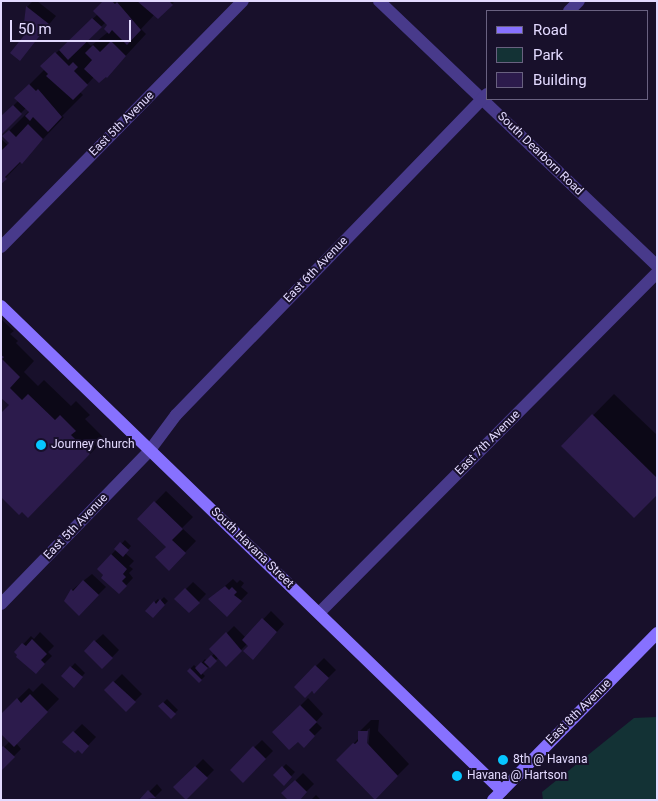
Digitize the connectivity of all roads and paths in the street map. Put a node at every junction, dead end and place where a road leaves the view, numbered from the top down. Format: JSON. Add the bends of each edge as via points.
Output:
{"nodes":[{"id":1,"x":243,"y":1,"type":"edge"},
{"id":2,"x":379,"y":1,"type":"edge"},
{"id":3,"x":579,"y":1,"type":"edge"},
{"id":4,"x":570,"y":10,"type":"edge"},
{"id":5,"x":484,"y":96,"type":"edge"},
{"id":6,"x":488,"y":100,"type":"edge"},
{"id":7,"x":1,"y":247,"type":"edge"},
{"id":8,"x":657,"y":266,"type":"edge"},
{"id":9,"x":657,"y":273,"type":"edge"},
{"id":10,"x":1,"y":306,"type":"edge"},
{"id":11,"x":150,"y":450,"type":"junction"},
{"id":12,"x":1,"y":604,"type":"edge"},
{"id":13,"x":319,"y":613,"type":"junction"},
{"id":14,"x":657,"y":633,"type":"edge"},
{"id":15,"x":497,"y":795,"type":"edge"}],
"edges":[{"from":1,"to":7,"type":"street","name":"East 5th Avenue"},
{"from":2,"to":5,"type":"street","name":"South Dearborn Road"},
{"from":3,"to":4,"type":"street"},
{"from":5,"to":11,"type":"street","name":"East 6th Avenue","via":[[176,415]]},
{"from":6,"to":8,"type":"street","name":"South Dearborn Road"},
{"from":9,"to":13,"type":"street","name":"East 7th Avenue"},
{"from":10,"to":11,"type":"street","name":"South Havana Street"},
{"from":11,"to":12,"type":"street","name":"East 5th Avenue"},
{"from":11,"to":13,"type":"street","name":"South Havana Street"},
{"from":13,"to":15,"type":"street","name":"South Havana Street"},
{"from":14,"to":15,"type":"street","name":"East 8th Avenue"}]}
